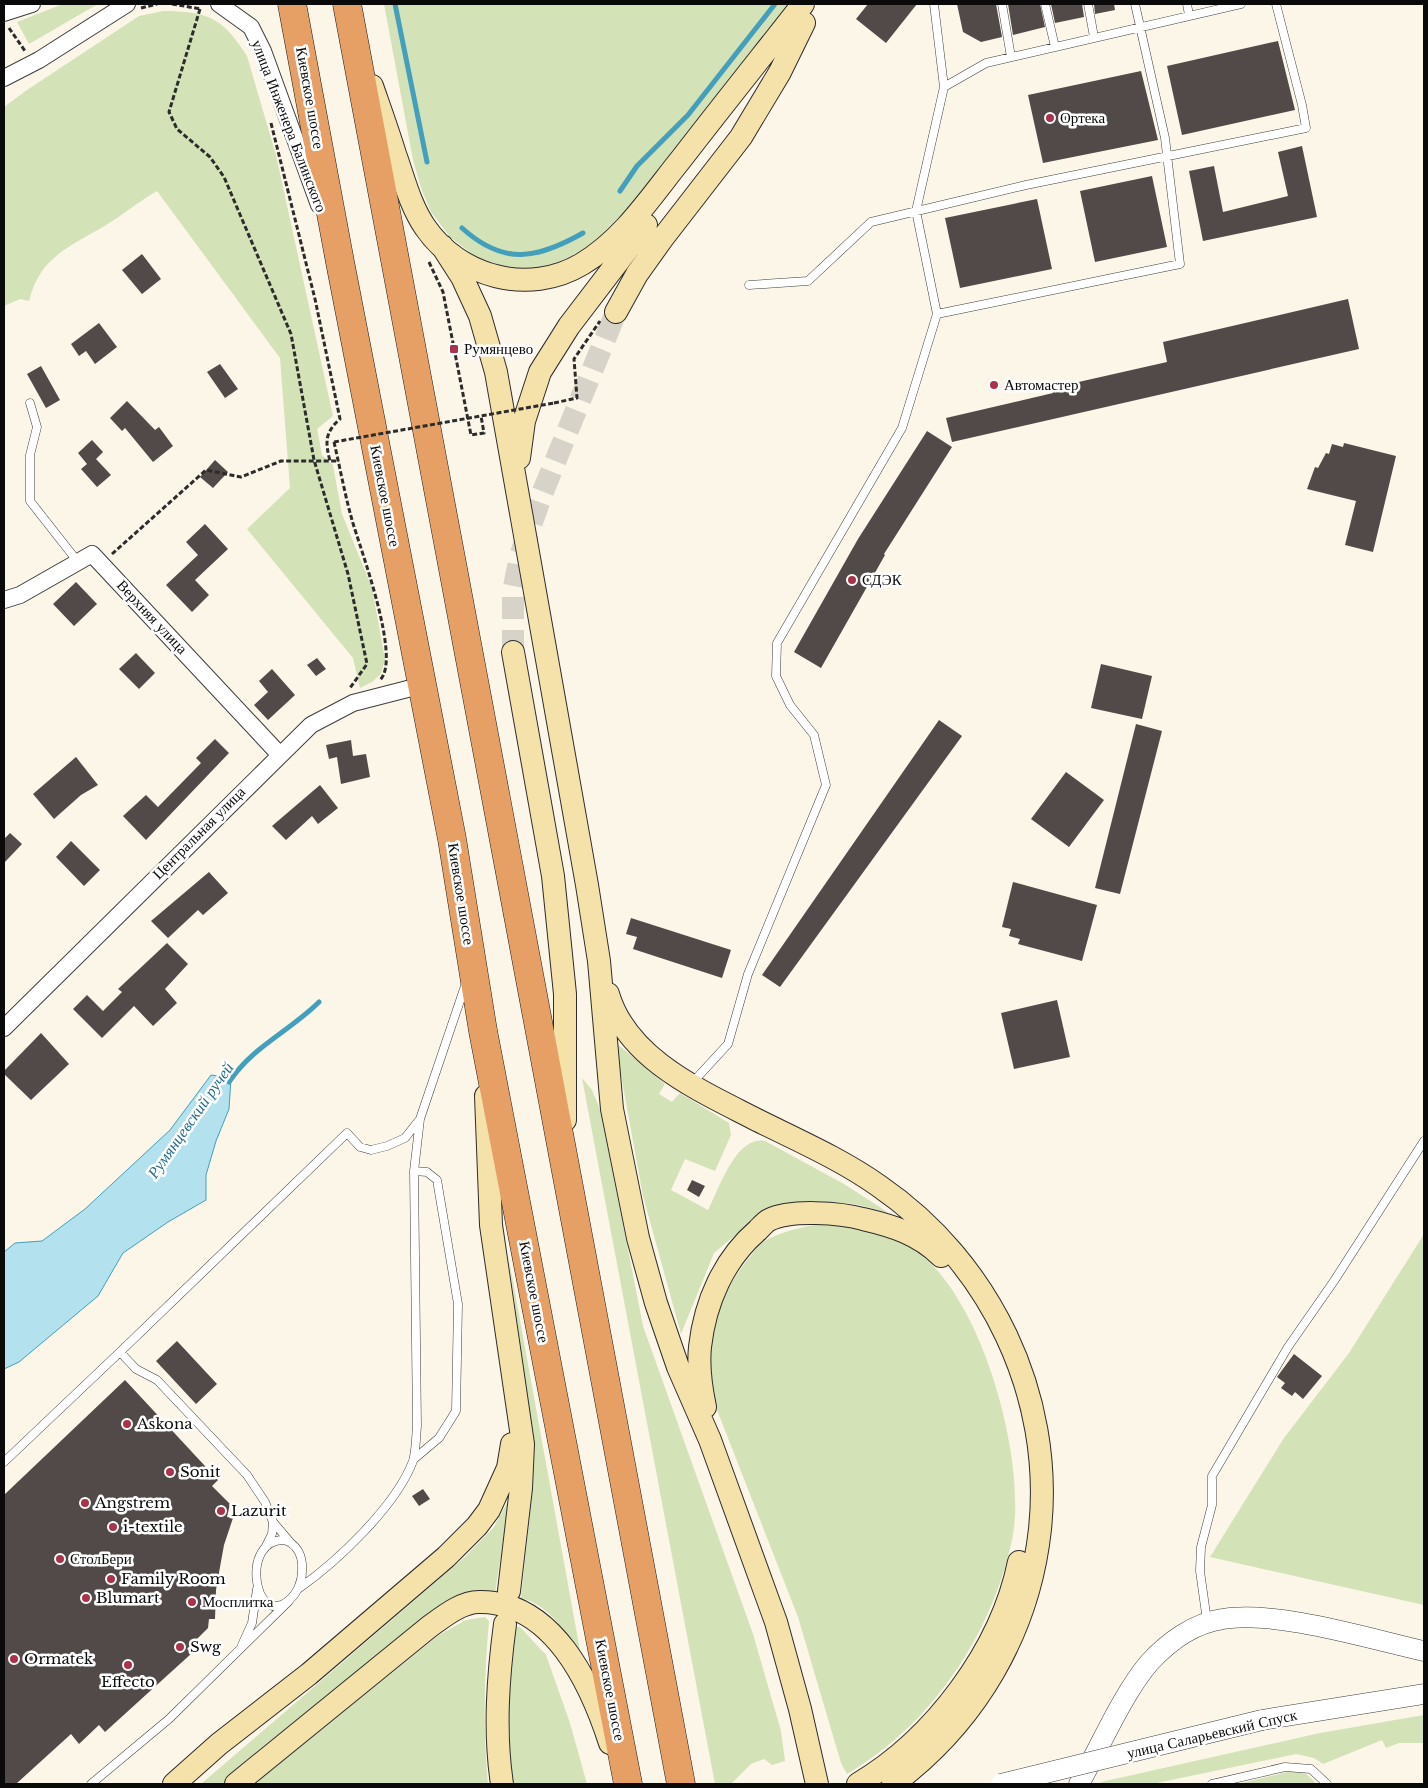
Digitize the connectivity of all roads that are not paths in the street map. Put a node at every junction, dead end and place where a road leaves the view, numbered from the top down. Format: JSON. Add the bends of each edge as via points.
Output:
{"nodes":[{"id":1,"x":32,"y":4,"type":"edge"},
{"id":2,"x":127,"y":4,"type":"edge"},
{"id":3,"x":292,"y":4,"type":"edge"},
{"id":4,"x":819,"y":4,"type":"edge"},
{"id":5,"x":934,"y":4,"type":"edge"},
{"id":6,"x":1002,"y":4,"type":"edge"},
{"id":7,"x":1045,"y":4,"type":"edge"},
{"id":8,"x":1088,"y":4,"type":"edge"},
{"id":9,"x":1135,"y":4,"type":"edge"},
{"id":10,"x":1187,"y":4,"type":"edge"},
{"id":11,"x":1236,"y":4,"type":"edge"},
{"id":12,"x":1276,"y":4,"type":"edge"},
{"id":13,"x":213,"y":8,"type":"edge"},
{"id":14,"x":804,"y":13,"type":"edge"},
{"id":15,"x":1190,"y":15,"type":"junction"},
{"id":16,"x":349,"y":16,"type":"edge"},
{"id":17,"x":6,"y":19,"type":"edge"},
{"id":18,"x":1140,"y":26,"type":"junction"},
{"id":19,"x":1094,"y":37,"type":"junction"},
{"id":20,"x":1055,"y":47,"type":"junction"},
{"id":21,"x":1011,"y":57,"type":"junction"},
{"id":22,"x":4,"y":78,"type":"edge"},
{"id":23,"x":944,"y":87,"type":"junction"},
{"id":24,"x":1168,"y":156,"type":"junction"},
{"id":25,"x":916,"y":211,"type":"junction"},
{"id":26,"x":435,"y":251,"type":"junction"},
{"id":27,"x":340,"y":262,"type":"junction"},
{"id":28,"x":749,"y":285,"type":"dead end"},
{"id":29,"x":616,"y":312,"type":"tunnel mouth"},
{"id":30,"x":937,"y":314,"type":"junction"},
{"id":31,"x":30,"y":403,"type":"dead end"},
{"id":32,"x":518,"y":492,"type":"junction"},
{"id":33,"x":78,"y":562,"type":"junction"},
{"id":34,"x":4,"y":600,"type":"edge"},
{"id":35,"x":513,"y":652,"type":"tunnel mouth"},
{"id":36,"x":423,"y":685,"type":"junction"},
{"id":37,"x":279,"y":754,"type":"junction"},
{"id":38,"x":598,"y":961,"type":"junction"},
{"id":39,"x":473,"y":965,"type":"junction"},
{"id":40,"x":4,"y":1028,"type":"edge"},
{"id":41,"x":483,"y":1031,"type":"junction"},
{"id":42,"x":691,"y":1084,"type":"junction"},
{"id":43,"x":420,"y":1119,"type":"junction"},
{"id":44,"x":1424,"y":1141,"type":"edge"},
{"id":45,"x":565,"y":1161,"type":"junction"},
{"id":46,"x":414,"y":1171,"type":"junction"},
{"id":47,"x":120,"y":1352,"type":"junction"},
{"id":48,"x":515,"y":1381,"type":"junction"},
{"id":49,"x":710,"y":1440,"type":"junction"},
{"id":50,"x":414,"y":1459,"type":"junction"},
{"id":51,"x":4,"y":1462,"type":"edge"},
{"id":52,"x":273,"y":1522,"type":"junction"},
{"id":53,"x":290,"y":1542,"type":"junction"},
{"id":54,"x":264,"y":1550,"type":"junction"},
{"id":55,"x":257,"y":1586,"type":"junction"},
{"id":56,"x":298,"y":1589,"type":"junction"},
{"id":57,"x":509,"y":1592,"type":"dead end"},
{"id":58,"x":288,"y":1601,"type":"junction"},
{"id":59,"x":1207,"y":1623,"type":"junction"},
{"id":60,"x":505,"y":1624,"type":"dead end"},
{"id":61,"x":241,"y":1650,"type":"junction"},
{"id":62,"x":1424,"y":1651,"type":"edge"},
{"id":63,"x":1424,"y":1694,"type":"edge"},
{"id":64,"x":91,"y":1784,"type":"edge"},
{"id":65,"x":174,"y":1784,"type":"edge"},
{"id":66,"x":236,"y":1784,"type":"edge"},
{"id":67,"x":502,"y":1784,"type":"edge"},
{"id":68,"x":623,"y":1784,"type":"edge"},
{"id":69,"x":628,"y":1784,"type":"edge"},
{"id":70,"x":681,"y":1784,"type":"edge"},
{"id":71,"x":817,"y":1784,"type":"edge"},
{"id":72,"x":858,"y":1784,"type":"edge"},
{"id":73,"x":893,"y":1784,"type":"edge"},
{"id":74,"x":1001,"y":1784,"type":"edge"},
{"id":75,"x":1079,"y":1784,"type":"edge"},
{"id":76,"x":1212,"y":1784,"type":"edge"},
{"id":77,"x":1326,"y":1784,"type":"edge"}],
"edges":[{"from":1,"to":17,"type":"street"},
{"from":2,"to":22,"type":"street"},
{"from":3,"to":27,"type":"highway","name":"Киевское шоссе"},
{"from":4,"to":14,"type":"main road"},
{"from":5,"to":23,"type":"lane"},
{"from":6,"to":21,"type":"lane"},
{"from":7,"to":20,"type":"lane"},
{"from":8,"to":19,"type":"lane"},
{"from":9,"to":18,"type":"lane"},
{"from":10,"to":15,"type":"lane"},
{"from":11,"to":15,"type":"lane"},
{"from":12,"to":24,"type":"lane","via":[[1306,128]]},
{"from":13,"to":27,"type":"street","name":"улица Инженера Балинского","via":[[251,27]]},
{"from":14,"to":26,"type":"main road","via":[[628,225],[590,259],[550,278],[518,281],[495,277]]},
{"from":14,"to":29,"type":"main road","via":[[780,72],[741,137],[637,274]]},
{"from":14,"to":32,"type":"main road","via":[[569,326],[540,372],[524,421]]},
{"from":15,"to":18,"type":"lane"},
{"from":16,"to":26,"type":"main road","via":[[408,192]]},
{"from":16,"to":45,"type":"highway"},
{"from":18,"to":19,"type":"lane"},
{"from":18,"to":24,"type":"lane"},
{"from":19,"to":20,"type":"lane"},
{"from":20,"to":21,"type":"lane"},
{"from":21,"to":23,"type":"lane","via":[[986,63]]},
{"from":23,"to":25,"type":"lane"},
{"from":24,"to":25,"type":"lane"},
{"from":24,"to":30,"type":"lane","via":[[1180,264]]},
{"from":25,"to":28,"type":"lane","via":[[871,222],[808,282]]},
{"from":25,"to":30,"type":"lane"},
{"from":26,"to":32,"type":"main road","via":[[462,277],[480,316],[496,372]]},
{"from":27,"to":36,"type":"highway","name":"Киевское шоссе"},
{"from":30,"to":42,"type":"lane","via":[[902,428],[777,643],[776,676],[790,705],[814,735],[826,785],[748,974],[728,1044]]},
{"from":31,"to":33,"type":"lane","via":[[37,428],[30,455],[30,501]]},
{"from":32,"to":38,"type":"main road"},
{"from":33,"to":34,"type":"street","via":[[20,595]]},
{"from":33,"to":37,"type":"street","name":"Верхняя улица","via":[[92,554],[101,562]]},
{"from":35,"to":45,"type":"main road","via":[[553,876],[564,984]]},
{"from":36,"to":37,"type":"street","name":"Центральная улица","via":[[353,703],[311,725]]},
{"from":36,"to":39,"type":"highway","name":"Киевское шоссе"},
{"from":37,"to":40,"type":"street","name":"Центральная улица"},
{"from":38,"to":42,"type":"main road","via":[[610,1001],[623,1028],[646,1052]]},
{"from":38,"to":49,"type":"main road","via":[[612,1109],[638,1238],[669,1340]]},
{"from":39,"to":41,"type":"highway","name":"Киевское шоссе"},
{"from":39,"to":43,"type":"lane"},
{"from":41,"to":48,"type":"main road","via":[[491,1225]]},
{"from":41,"to":69,"type":"highway","name":"Киевское шоссе"},
{"from":42,"to":73,"type":"main road","via":[[844,1164],[913,1212],[955,1253],[980,1286],[1005,1330],[1025,1382],[1039,1444],[1042,1504],[1037,1550],[1018,1623],[1003,1657],[964,1717],[939,1745]]},
{"from":43,"to":46,"type":"lane"},
{"from":43,"to":47,"type":"lane","via":[[405,1138],[371,1150],[360,1147],[347,1133]]},
{"from":44,"to":59,"type":"lane","via":[[1288,1347],[1212,1476],[1212,1506],[1201,1548],[1200,1571]]},
{"from":45,"to":70,"type":"highway"},
{"from":46,"to":50,"type":"lane","via":[[417,1426]]},
{"from":46,"to":50,"type":"lane","via":[[427,1172],[437,1180],[458,1304],[456,1411],[439,1438]]},
{"from":47,"to":51,"type":"lane"},
{"from":47,"to":52,"type":"lane","via":[[136,1368],[158,1380],[247,1475],[265,1502]]},
{"from":48,"to":57,"type":"main road","via":[[523,1444]]},
{"from":48,"to":65,"type":"main road","via":[[513,1442],[508,1468],[490,1510],[477,1526],[446,1557],[309,1674],[219,1744]]},
{"from":49,"to":71,"type":"main road","via":[[776,1622]]},
{"from":49,"to":72,"type":"main road","via":[[700,1382],[704,1321],[718,1281],[741,1245],[770,1220],[804,1213],[851,1215],[896,1227],[927,1242],[970,1288],[1000,1348],[1019,1411],[1028,1465],[1029,1515],[1018,1572],[989,1643],[951,1701],[905,1750]]},
{"from":50,"to":56,"type":"lane","via":[[400,1488],[383,1511],[316,1576]]},
{"from":52,"to":53,"type":"lane"},
{"from":52,"to":54,"type":"lane","via":[[272,1534]]},
{"from":53,"to":54,"type":"lane","via":[[278,1540]]},
{"from":53,"to":56,"type":"lane","via":[[301,1559],[302,1576]]},
{"from":54,"to":55,"type":"lane","via":[[257,1565]]},
{"from":55,"to":58,"type":"lane","via":[[263,1600],[271,1605],[280,1606]]},
{"from":55,"to":61,"type":"lane","via":[[252,1623]]},
{"from":56,"to":58,"type":"lane"},
{"from":58,"to":61,"type":"lane"},
{"from":59,"to":62,"type":"street","via":[[1240,1617],[1265,1619]]},
{"from":59,"to":75,"type":"street","via":[[1166,1645],[1148,1664]]},
{"from":60,"to":67,"type":"main road","via":[[497,1723]]},
{"from":61,"to":64,"type":"lane","via":[[168,1719]]},
{"from":63,"to":74,"type":"street","name":"улица Саларьевский Спуск","bridge":true,"via":[[1262,1720]]},
{"from":66,"to":68,"type":"main road","via":[[429,1627],[453,1610],[478,1602],[501,1605],[524,1614],[549,1631],[575,1661],[600,1713]]},
{"from":76,"to":77,"type":"lane","via":[[1285,1767],[1312,1769]]}]}
